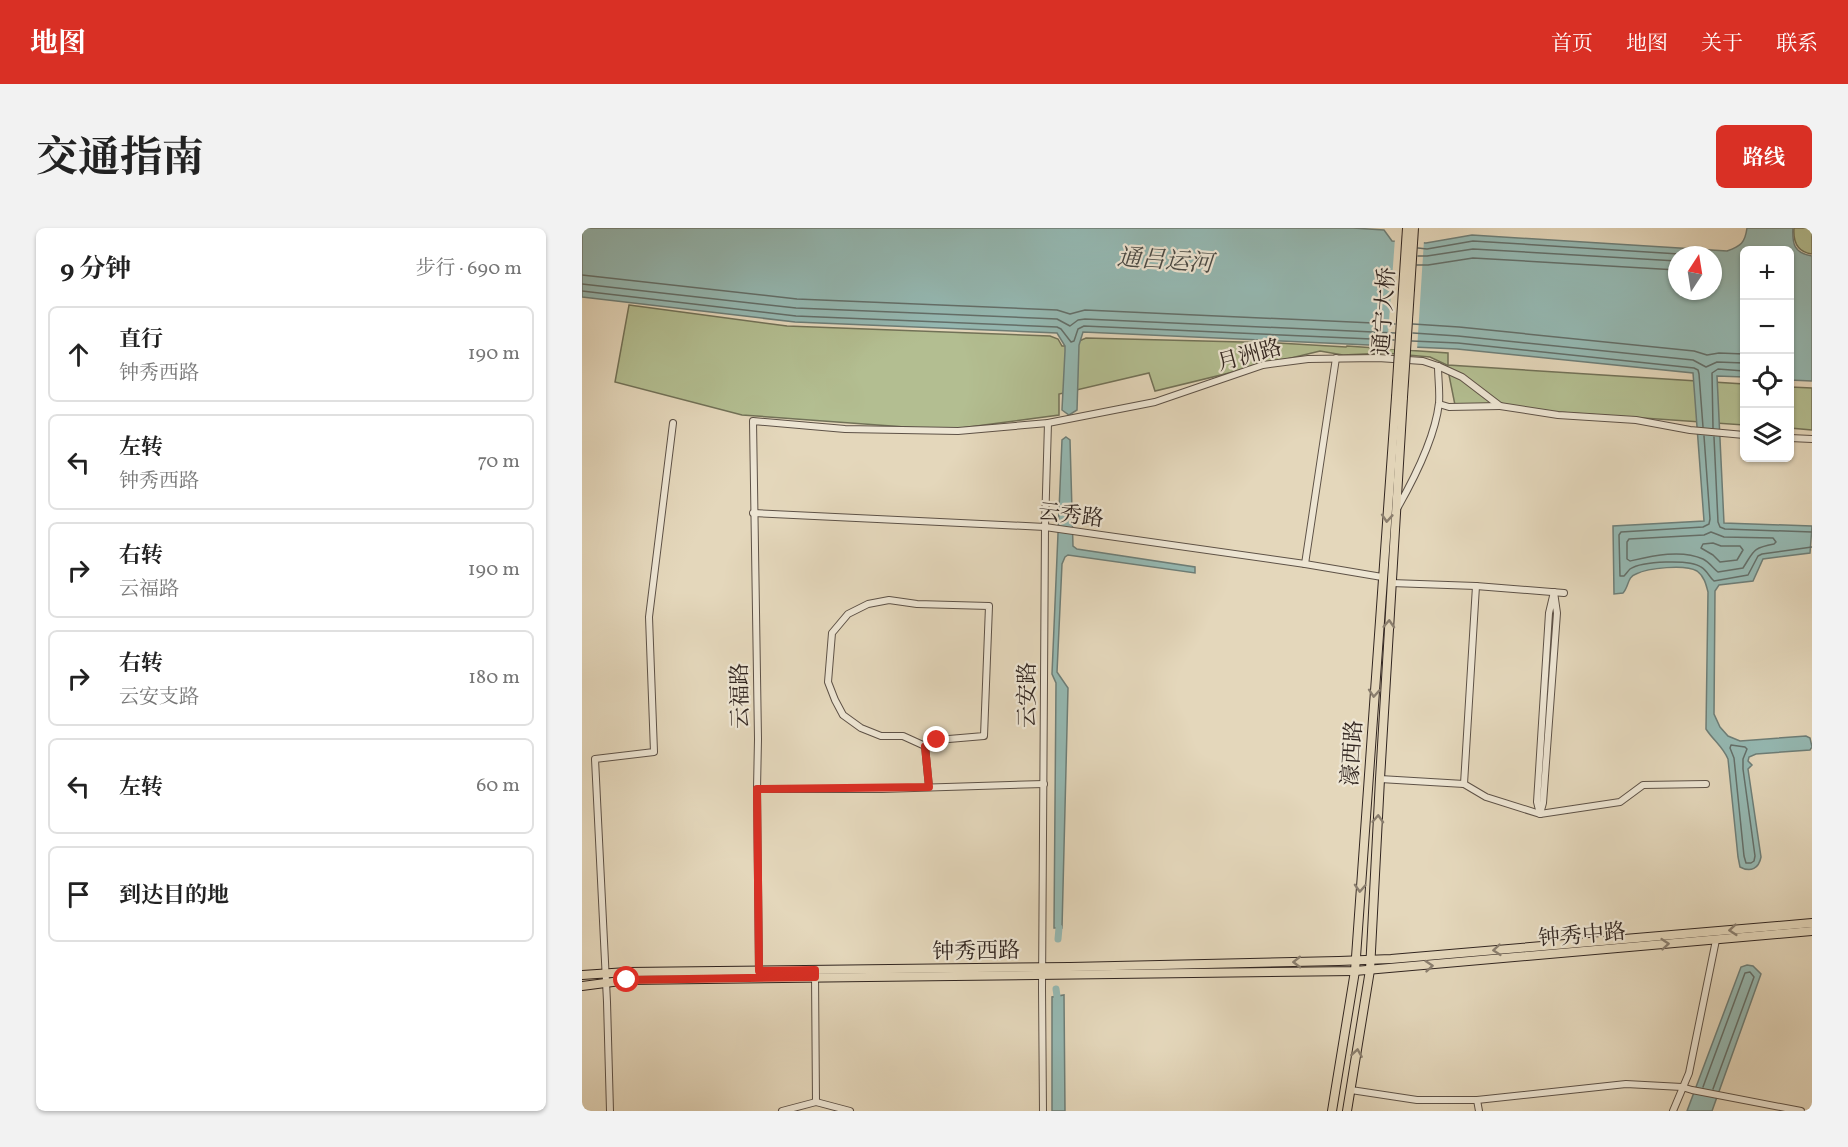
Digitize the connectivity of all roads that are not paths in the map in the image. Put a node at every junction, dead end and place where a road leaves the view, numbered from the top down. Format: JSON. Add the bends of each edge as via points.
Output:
{"nodes":[{"id":1,"x":1407,"y":228,"type":"edge"},
{"id":2,"x":1414,"y":228,"type":"edge"},
{"id":3,"x":1336,"y":358,"type":"junction"},
{"id":4,"x":1438,"y":366,"type":"junction"},
{"id":5,"x":1400,"y":397,"type":"junction"},
{"id":6,"x":1439,"y":404,"type":"junction"},
{"id":7,"x":1500,"y":406,"type":"junction"},
{"id":8,"x":753,"y":422,"type":"joint"},
{"id":9,"x":673,"y":423,"type":"dead end"},
{"id":10,"x":1048,"y":423,"type":"junction"},
{"id":11,"x":1740,"y":435,"type":"edge"},
{"id":12,"x":1794,"y":438,"type":"edge"},
{"id":13,"x":1812,"y":439,"type":"edge"},
{"id":14,"x":1396,"y":510,"type":"junction"},
{"id":15,"x":753,"y":513,"type":"junction"},
{"id":16,"x":1045,"y":527,"type":"junction"},
{"id":17,"x":1305,"y":564,"type":"junction"},
{"id":18,"x":1382,"y":577,"type":"junction"},
{"id":19,"x":1391,"y":583,"type":"junction"},
{"id":20,"x":1476,"y":586,"type":"junction"},
{"id":21,"x":1554,"y":592,"type":"junction"},
{"id":22,"x":1564,"y":593,"type":"dead end"},
{"id":23,"x":925,"y":746,"type":"junction"},
{"id":24,"x":1380,"y":779,"type":"junction"},
{"id":25,"x":1044,"y":784,"type":"junction"},
{"id":26,"x":1464,"y":784,"type":"junction"},
{"id":27,"x":1706,"y":784,"type":"dead end"},
{"id":28,"x":929,"y":787,"type":"junction"},
{"id":29,"x":757,"y":789,"type":"junction"},
{"id":30,"x":1540,"y":814,"type":"junction"},
{"id":31,"x":1812,"y":923,"type":"edge"},
{"id":32,"x":1812,"y":931,"type":"edge"},
{"id":33,"x":1716,"y":940,"type":"junction"},
{"id":34,"x":1356,"y":960,"type":"junction"},
{"id":35,"x":1370,"y":960,"type":"junction"},
{"id":36,"x":1370,"y":970,"type":"junction"},
{"id":37,"x":759,"y":971,"type":"junction"},
{"id":38,"x":1043,"y":971,"type":"junction"},
{"id":39,"x":1355,"y":971,"type":"junction"},
{"id":40,"x":815,"y":974,"type":"junction"},
{"id":41,"x":582,"y":975,"type":"edge"},
{"id":42,"x":605,"y":978,"type":"junction"},
{"id":43,"x":582,"y":986,"type":"edge"},
{"id":44,"x":1682,"y":1087,"type":"junction"},
{"id":45,"x":1351,"y":1090,"type":"junction"},
{"id":46,"x":1477,"y":1100,"type":"junction"},
{"id":47,"x":816,"y":1102,"type":"junction"},
{"id":48,"x":610,"y":1111,"type":"edge"},
{"id":49,"x":782,"y":1111,"type":"edge"},
{"id":50,"x":850,"y":1111,"type":"edge"},
{"id":51,"x":1043,"y":1111,"type":"edge"},
{"id":52,"x":1332,"y":1111,"type":"edge"},
{"id":53,"x":1347,"y":1111,"type":"edge"},
{"id":54,"x":1479,"y":1111,"type":"edge"},
{"id":55,"x":1673,"y":1111,"type":"edge"},
{"id":56,"x":1801,"y":1111,"type":"edge"}],
"edges":[{"from":1,"to":5,"type":"main road","name":"通宁大桥","bridge":true},
{"from":2,"to":5,"type":"main road","name":"通宁大桥","bridge":true},
{"from":3,"to":4,"type":"street","name":"月洲路","via":[[1424,361]]},
{"from":3,"to":10,"type":"street","name":"月洲路","via":[[1263,365],[1155,402]]},
{"from":3,"to":17,"type":"street"},
{"from":4,"to":6,"type":"street"},
{"from":4,"to":7,"type":"street","name":"月洲路","via":[[1462,377]]},
{"from":5,"to":14,"type":"main road","name":"濠西路"},
{"from":5,"to":18,"type":"main road","name":"濠西路","one_way":true},
{"from":6,"to":7,"type":"street"},
{"from":6,"to":14,"type":"street","via":[[1430,440]]},
{"from":7,"to":11,"type":"street","name":"月洲路"},
{"from":8,"to":10,"type":"street","name":"月洲路","via":[[957,431]]},
{"from":8,"to":15,"type":"street","name":"云福路"},
{"from":9,"to":42,"type":"street","via":[[649,617],[654,752],[595,759]]},
{"from":10,"to":16,"type":"street","name":"云安路"},
{"from":12,"to":13,"type":"street"},
{"from":14,"to":19,"type":"main road","name":"濠西路"},
{"from":15,"to":16,"type":"street","name":"云秀路"},
{"from":15,"to":29,"type":"street","name":"云福路"},
{"from":16,"to":17,"type":"street","name":"云秀路"},
{"from":16,"to":25,"type":"street","name":"云安路"},
{"from":17,"to":18,"type":"street","name":"云秀路"},
{"from":18,"to":34,"type":"main road","name":"濠西路","one_way":true},
{"from":19,"to":20,"type":"street"},
{"from":24,"to":19,"type":"main road","name":"濠西路","one_way":true},
{"from":20,"to":21,"type":"street"},
{"from":20,"to":26,"type":"street"},
{"from":21,"to":22,"type":"street"},
{"from":21,"to":30,"type":"street","via":[[1557,613]]},
{"from":23,"to":23,"type":"street","via":[[903,736],[881,736],[861,729],[843,715],[828,682],[832,633],[848,614],[888,600],[989,606],[984,736],[937,740]]},
{"from":23,"to":28,"type":"street"},
{"from":24,"to":26,"type":"street"},
{"from":35,"to":24,"type":"main road","name":"濠西路","one_way":true},
{"from":25,"to":28,"type":"street"},
{"from":25,"to":38,"type":"street","name":"云安路"},
{"from":26,"to":30,"type":"street","via":[[1486,797]]},
{"from":27,"to":30,"type":"street","via":[[1643,785],[1620,802]]},
{"from":28,"to":29,"type":"street"},
{"from":29,"to":37,"type":"street","name":"云福路"},
{"from":31,"to":35,"type":"main road","name":"钟秀中路","one_way":true},
{"from":32,"to":33,"type":"main road","name":"钟秀中路"},
{"from":36,"to":33,"type":"main road","name":"钟秀中路","one_way":true},
{"from":33,"to":44,"type":"street","via":[[1689,1073]]},
{"from":34,"to":35,"type":"main road","name":"钟秀西路"},
{"from":34,"to":38,"type":"main road","name":"钟秀西路","one_way":true},
{"from":34,"to":39,"type":"main road","name":"濠西路"},
{"from":35,"to":36,"type":"main road","name":"濠西路"},
{"from":36,"to":39,"type":"main road","name":"钟秀中路"},
{"from":45,"to":36,"type":"main road","name":"濠西路","one_way":true},
{"from":37,"to":40,"type":"main road","name":"钟秀西路"},
{"from":37,"to":42,"type":"main road","name":"钟秀西路"},
{"from":38,"to":39,"type":"main road","name":"钟秀西路"},
{"from":38,"to":40,"type":"main road","name":"钟秀西路"},
{"from":38,"to":51,"type":"street","name":"云安路"},
{"from":39,"to":52,"type":"main road","name":"濠西路"},
{"from":40,"to":42,"type":"main road","name":"钟秀西路"},
{"from":40,"to":47,"type":"street"},
{"from":41,"to":42,"type":"main road","name":"钟秀西路"},
{"from":42,"to":43,"type":"main road","name":"钟秀西路"},
{"from":42,"to":48,"type":"street"},
{"from":44,"to":46,"type":"street","via":[[1626,1084]]},
{"from":44,"to":55,"type":"street"},
{"from":44,"to":56,"type":"street"},
{"from":45,"to":46,"type":"street","via":[[1417,1100]]},
{"from":45,"to":53,"type":"main road","name":"濠西路"},
{"from":46,"to":54,"type":"street"},
{"from":47,"to":49,"type":"street"},
{"from":47,"to":50,"type":"street"}]}
